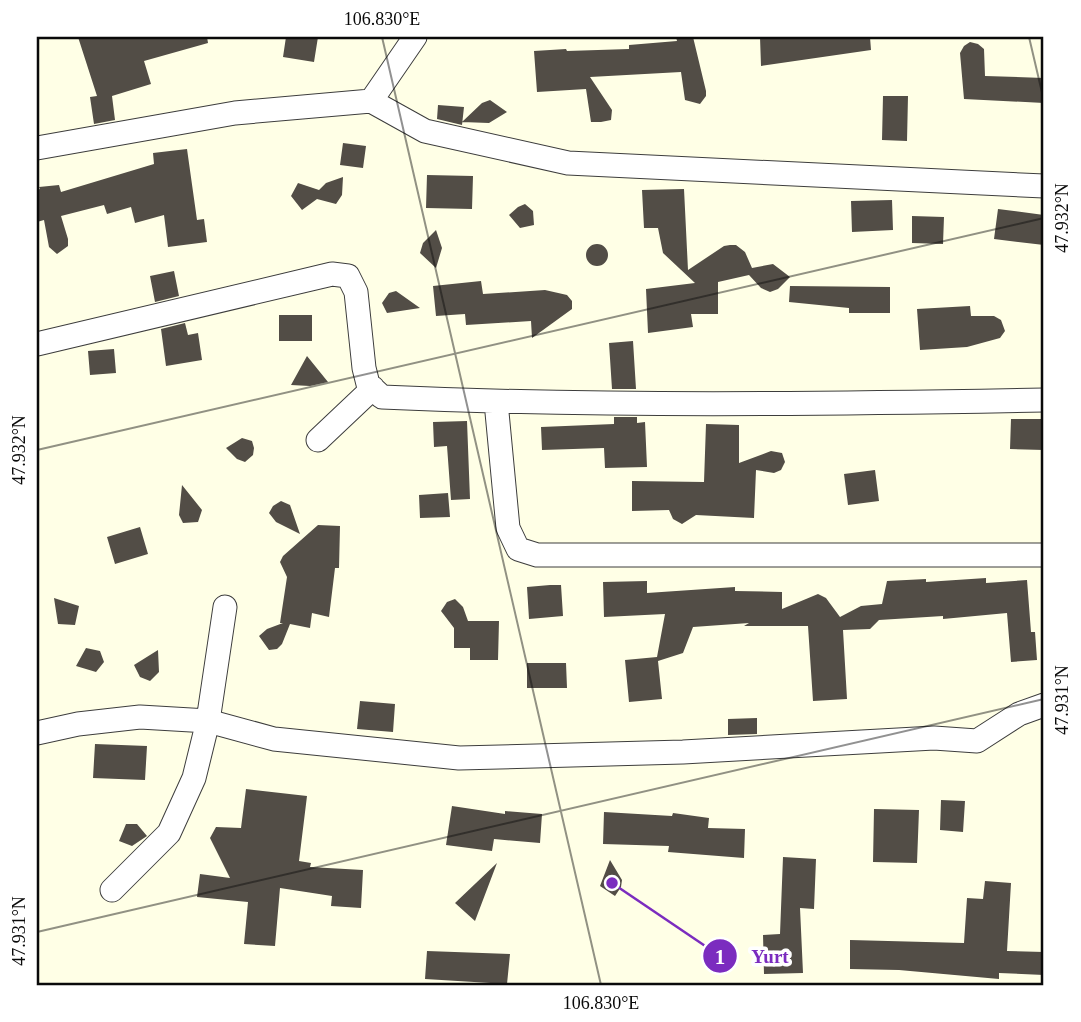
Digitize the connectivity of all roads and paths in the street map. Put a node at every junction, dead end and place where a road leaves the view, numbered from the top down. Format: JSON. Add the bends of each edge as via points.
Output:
{"nodes":[{"id":1,"x":415,"y":37,"type":"edge"},
{"id":2,"x":371,"y":101,"type":"junction"},
{"id":3,"x":37,"y":148,"type":"edge"},
{"id":4,"x":1044,"y":187,"type":"edge"},
{"id":5,"x":37,"y":345,"type":"edge"},
{"id":6,"x":373,"y":388,"type":"junction"},
{"id":7,"x":1044,"y":400,"type":"edge"},
{"id":8,"x":496,"y":402,"type":"junction"},
{"id":9,"x":318,"y":440,"type":"dead end"},
{"id":10,"x":1044,"y":555,"type":"edge"},
{"id":11,"x":225,"y":607,"type":"dead end"},
{"id":12,"x":1044,"y":705,"type":"edge"},
{"id":13,"x":208,"y":721,"type":"junction"},
{"id":14,"x":37,"y":733,"type":"edge"},
{"id":15,"x":112,"y":890,"type":"dead end"}],
"edges":[{"from":1,"to":2,"type":"street"},
{"from":2,"to":3,"type":"street","via":[[235,113]]},
{"from":2,"to":4,"type":"street","via":[[425,131],[568,163]]},
{"from":5,"to":6,"type":"street","via":[[332,274],[348,276],[356,292],[364,368]]},
{"from":6,"to":8,"type":"street","via":[[382,397]]},
{"from":6,"to":9,"type":"street"},
{"from":7,"to":8,"type":"street"},
{"from":8,"to":10,"type":"street","via":[[508,528],[518,549],[537,555]]},
{"from":11,"to":13,"type":"street"},
{"from":12,"to":13,"type":"street","via":[[1019,714],[977,741],[934,738],[459,758],[274,739]]},
{"from":13,"to":14,"type":"street","via":[[140,717]]},
{"from":13,"to":15,"type":"street","via":[[194,778],[169,833]]}]}
